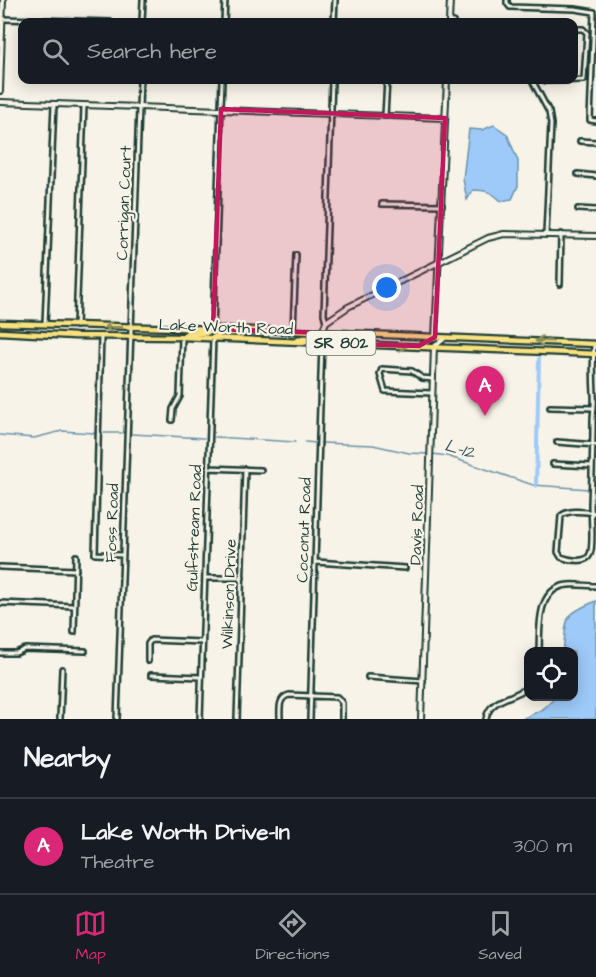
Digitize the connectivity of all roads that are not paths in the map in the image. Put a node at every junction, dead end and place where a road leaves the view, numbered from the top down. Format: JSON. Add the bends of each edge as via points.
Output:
{"nodes":[{"id":1,"x":3,"y":0,"type":"edge"},
{"id":2,"x":143,"y":0,"type":"edge"},
{"id":3,"x":225,"y":0,"type":"edge"},
{"id":4,"x":335,"y":0,"type":"edge"},
{"id":5,"x":450,"y":0,"type":"edge"},
{"id":6,"x":507,"y":0,"type":"edge"},
{"id":7,"x":142,"y":18,"type":"edge"},
{"id":8,"x":224,"y":18,"type":"edge"},
{"id":9,"x":334,"y":18,"type":"edge"},
{"id":10,"x":451,"y":18,"type":"edge"},
{"id":11,"x":3,"y":19,"type":"junction"},
{"id":12,"x":18,"y":19,"type":"edge"},
{"id":13,"x":1,"y":27,"type":"edge"},
{"id":14,"x":578,"y":29,"type":"edge"},
{"id":15,"x":578,"y":80,"type":"edge"},
{"id":16,"x":140,"y":84,"type":"edge"},
{"id":17,"x":222,"y":84,"type":"edge"},
{"id":18,"x":332,"y":84,"type":"edge"},
{"id":19,"x":387,"y":84,"type":"edge"},
{"id":20,"x":447,"y":84,"type":"edge"},
{"id":21,"x":534,"y":84,"type":"edge"},
{"id":22,"x":0,"y":91,"type":"edge"},
{"id":23,"x":0,"y":102,"type":"edge"},
{"id":24,"x":54,"y":104,"type":"junction"},
{"id":25,"x":84,"y":104,"type":"junction"},
{"id":26,"x":139,"y":106,"type":"junction"},
{"id":27,"x":221,"y":110,"type":"junction"},
{"id":28,"x":331,"y":114,"type":"junction"},
{"id":29,"x":385,"y":116,"type":"junction"},
{"id":30,"x":445,"y":118,"type":"junction"},
{"id":31,"x":596,"y":122,"type":"edge"},
{"id":32,"x":580,"y":141,"type":"dead end"},
{"id":33,"x":596,"y":142,"type":"edge"},
{"id":34,"x":578,"y":174,"type":"dead end"},
{"id":35,"x":596,"y":176,"type":"edge"},
{"id":36,"x":382,"y":204,"type":"dead end"},
{"id":37,"x":442,"y":205,"type":"junction"},
{"id":38,"x":578,"y":209,"type":"dead end"},
{"id":39,"x":596,"y":210,"type":"edge"},
{"id":40,"x":546,"y":234,"type":"junction"},
{"id":41,"x":561,"y":234,"type":"junction"},
{"id":42,"x":596,"y":236,"type":"edge"},
{"id":43,"x":296,"y":255,"type":"dead end"},
{"id":44,"x":439,"y":262,"type":"junction"},
{"id":45,"x":560,"y":284,"type":"dead end"},
{"id":46,"x":326,"y":322,"type":"junction"},
{"id":47,"x":0,"y":323,"type":"edge"},
{"id":48,"x":45,"y":325,"type":"junction"},
{"id":49,"x":76,"y":326,"type":"junction"},
{"id":50,"x":131,"y":327,"type":"junction"},
{"id":51,"x":213,"y":328,"type":"junction"},
{"id":52,"x":243,"y":330,"type":"junction"},
{"id":53,"x":293,"y":331,"type":"junction"},
{"id":54,"x":0,"y":332,"type":"edge"},
{"id":55,"x":322,"y":332,"type":"junction"},
{"id":56,"x":352,"y":334,"type":"junction"},
{"id":57,"x":101,"y":336,"type":"junction"},
{"id":58,"x":130,"y":336,"type":"junction"},
{"id":59,"x":182,"y":337,"type":"junction"},
{"id":60,"x":435,"y":337,"type":"junction"},
{"id":61,"x":447,"y":337,"type":"junction"},
{"id":62,"x":213,"y":338,"type":"junction"},
{"id":63,"x":295,"y":341,"type":"junction"},
{"id":64,"x":322,"y":343,"type":"junction"},
{"id":65,"x":595,"y":344,"type":"edge"},
{"id":66,"x":419,"y":346,"type":"junction"},
{"id":67,"x":434,"y":347,"type":"junction"},
{"id":68,"x":595,"y":354,"type":"edge"},
{"id":69,"x":433,"y":379,"type":"junction"},
{"id":70,"x":432,"y":393,"type":"junction"},
{"id":71,"x":595,"y":394,"type":"edge"},
{"id":72,"x":550,"y":407,"type":"dead end"},
{"id":73,"x":593,"y":408,"type":"junction"},
{"id":74,"x":172,"y":420,"type":"dead end"},
{"id":75,"x":557,"y":442,"type":"dead end"},
{"id":76,"x":594,"y":444,"type":"edge"},
{"id":77,"x":553,"y":464,"type":"dead end"},
{"id":78,"x":592,"y":466,"type":"junction"},
{"id":79,"x":208,"y":468,"type":"junction"},
{"id":80,"x":245,"y":469,"type":"junction"},
{"id":81,"x":261,"y":470,"type":"dead end"},
{"id":82,"x":594,"y":512,"type":"edge"},
{"id":83,"x":591,"y":536,"type":"junction"},
{"id":84,"x":596,"y":536,"type":"edge"},
{"id":85,"x":123,"y":555,"type":"junction"},
{"id":86,"x":76,"y":556,"type":"dead end"},
{"id":87,"x":315,"y":562,"type":"junction"},
{"id":88,"x":0,"y":567,"type":"edge"},
{"id":89,"x":405,"y":568,"type":"dead end"},
{"id":90,"x":76,"y":570,"type":"junction"},
{"id":91,"x":204,"y":578,"type":"junction"},
{"id":92,"x":242,"y":578,"type":"junction"},
{"id":93,"x":596,"y":586,"type":"edge"},
{"id":94,"x":0,"y":603,"type":"edge"},
{"id":95,"x":74,"y":606,"type":"junction"},
{"id":96,"x":74,"y":632,"type":"dead end"},
{"id":97,"x":202,"y":642,"type":"junction"},
{"id":98,"x":539,"y":647,"type":"edge"},
{"id":99,"x":86,"y":651,"type":"dead end"},
{"id":100,"x":0,"y":653,"type":"edge"},
{"id":101,"x":148,"y":661,"type":"dead end"},
{"id":102,"x":62,"y":669,"type":"dead end"},
{"id":103,"x":151,"y":675,"type":"dead end"},
{"id":104,"x":201,"y":677,"type":"junction"},
{"id":105,"x":368,"y":677,"type":"dead end"},
{"id":106,"x":423,"y":681,"type":"junction"},
{"id":107,"x":524,"y":690,"type":"edge"},
{"id":108,"x":311,"y":696,"type":"junction"},
{"id":109,"x":60,"y":719,"type":"edge"},
{"id":110,"x":117,"y":719,"type":"edge"},
{"id":111,"x":200,"y":719,"type":"edge"},
{"id":112,"x":237,"y":719,"type":"edge"},
{"id":113,"x":280,"y":719,"type":"edge"},
{"id":114,"x":310,"y":719,"type":"edge"},
{"id":115,"x":342,"y":719,"type":"edge"},
{"id":116,"x":421,"y":719,"type":"edge"},
{"id":117,"x":486,"y":719,"type":"edge"}],
"edges":[{"from":1,"to":11,"type":"street"},
{"from":2,"to":7,"type":"street"},
{"from":3,"to":8,"type":"street"},
{"from":4,"to":9,"type":"street"},
{"from":5,"to":10,"type":"street"},
{"from":6,"to":31,"type":"street","via":[[510,7],[594,12],[590,120]]},
{"from":11,"to":12,"type":"street"},
{"from":11,"to":13,"type":"street"},
{"from":13,"to":22,"type":"street"},
{"from":14,"to":15,"type":"street","via":[[587,33],[584,80]]},
{"from":16,"to":26,"type":"street","name":"Corrigan Court"},
{"from":17,"to":27,"type":"street"},
{"from":18,"to":28,"type":"street"},
{"from":19,"to":29,"type":"street"},
{"from":20,"to":30,"type":"street"},
{"from":21,"to":40,"type":"street","via":[[551,124]]},
{"from":23,"to":24,"type":"street"},
{"from":24,"to":25,"type":"street"},
{"from":24,"to":48,"type":"street"},
{"from":25,"to":26,"type":"street"},
{"from":25,"to":49,"type":"street"},
{"from":26,"to":27,"type":"street"},
{"from":26,"to":50,"type":"street","name":"Corrigan Court"},
{"from":27,"to":28,"type":"street"},
{"from":27,"to":51,"type":"street"},
{"from":28,"to":29,"type":"street"},
{"from":28,"to":46,"type":"street"},
{"from":29,"to":30,"type":"street"},
{"from":30,"to":37,"type":"street"},
{"from":32,"to":33,"type":"street"},
{"from":34,"to":35,"type":"street"},
{"from":36,"to":37,"type":"street"},
{"from":37,"to":44,"type":"street"},
{"from":38,"to":39,"type":"street"},
{"from":40,"to":41,"type":"street"},
{"from":40,"to":44,"type":"street","via":[[496,235]]},
{"from":41,"to":42,"type":"street"},
{"from":41,"to":45,"type":"street"},
{"from":43,"to":53,"type":"street"},
{"from":44,"to":46,"type":"street"},
{"from":44,"to":60,"type":"street"},
{"from":46,"to":55,"type":"street"},
{"from":47,"to":48,"type":"main road","name":"Lake Worth Road","number":"SR 802"},
{"from":48,"to":49,"type":"main road","name":"Lake Worth Road","number":"SR 802"},
{"from":50,"to":49,"type":"main road","name":"Lake Worth Road","number":"SR 802","one_way":true},
{"from":50,"to":51,"type":"main road","name":"Lake Worth Road","number":"SR 802"},
{"from":50,"to":58,"type":"street","name":"Foss Road"},
{"from":51,"to":52,"type":"main road","name":"Lake Worth Road","number":"SR 802"},
{"from":51,"to":59,"type":"main road"},
{"from":52,"to":53,"type":"main road","name":"Lake Worth Road","number":"SR 802"},
{"from":52,"to":62,"type":"main road","via":[[220,333]]},
{"from":53,"to":55,"type":"main road","name":"Lake Worth Road","number":"SR 802"},
{"from":54,"to":57,"type":"main road","name":"Lake Worth Road","number":"SR 802"},
{"from":55,"to":56,"type":"main road","name":"Lake Worth Road","number":"SR 802"},
{"from":55,"to":63,"type":"main road","via":[[318,338]]},
{"from":56,"to":60,"type":"main road","name":"Lake Worth Road","number":"SR 802"},
{"from":56,"to":64,"type":"main road","via":[[326,337]]},
{"from":57,"to":58,"type":"main road","name":"Lake Worth Road","number":"SR 802"},
{"from":57,"to":85,"type":"street","via":[[94,554]]},
{"from":58,"to":59,"type":"main road","name":"Lake Worth Road","number":"SR 802"},
{"from":58,"to":85,"type":"street","name":"Foss Road"},
{"from":59,"to":62,"type":"main road","name":"Lake Worth Road","number":"SR 802"},
{"from":59,"to":74,"type":"street","via":[[180,396]]},
{"from":60,"to":61,"type":"main road","name":"Lake Worth Road","number":"SR 802"},
{"from":60,"to":66,"type":"street"},
{"from":65,"to":61,"type":"main road","name":"Lake Worth Road","number":"SR 802","one_way":true},
{"from":61,"to":67,"type":"street"},
{"from":62,"to":63,"type":"main road","name":"Lake Worth Road","number":"SR 802"},
{"from":62,"to":79,"type":"street","name":"Gulfstream Road"},
{"from":63,"to":64,"type":"main road","name":"Lake Worth Road","number":"SR 802"},
{"from":64,"to":66,"type":"main road","name":"Lake Worth Road","number":"SR 802","one_way":true},
{"from":64,"to":87,"type":"street","name":"Coconut Road"},
{"from":65,"to":68,"type":"street"},
{"from":66,"to":67,"type":"main road","name":"Lake Worth Road","number":"SR 802"},
{"from":67,"to":68,"type":"main road","name":"Lake Worth Road","number":"SR 802"},
{"from":67,"to":69,"type":"street","name":"Davis Road"},
{"from":68,"to":71,"type":"street"},
{"from":69,"to":70,"type":"street","name":"Davis Road"},
{"from":69,"to":70,"type":"street","via":[[422,378],[412,370],[382,369],[380,374],[385,391]]},
{"from":70,"to":106,"type":"street","name":"Davis Road"},
{"from":71,"to":73,"type":"street"},
{"from":72,"to":73,"type":"street"},
{"from":73,"to":76,"type":"street"},
{"from":75,"to":76,"type":"street"},
{"from":76,"to":78,"type":"street"},
{"from":77,"to":78,"type":"street"},
{"from":78,"to":82,"type":"street"},
{"from":79,"to":80,"type":"street"},
{"from":79,"to":91,"type":"street","name":"Gulfstream Road"},
{"from":80,"to":81,"type":"street"},
{"from":80,"to":92,"type":"street","name":"Wilkinson Drive"},
{"from":82,"to":83,"type":"street"},
{"from":82,"to":83,"type":"street","via":[[562,514],[558,552],[563,558],[585,560],[590,554]]},
{"from":83,"to":84,"type":"street"},
{"from":85,"to":110,"type":"street","name":"Foss Road"},
{"from":86,"to":90,"type":"street"},
{"from":87,"to":89,"type":"street"},
{"from":87,"to":108,"type":"street","name":"Coconut Road"},
{"from":88,"to":90,"type":"street"},
{"from":90,"to":95,"type":"street"},
{"from":91,"to":92,"type":"street"},
{"from":91,"to":97,"type":"street","name":"Gulfstream Road"},
{"from":92,"to":112,"type":"street","name":"Wilkinson Drive"},
{"from":93,"to":98,"type":"street","via":[[566,585],[548,596],[542,611]]},
{"from":94,"to":95,"type":"street"},
{"from":95,"to":96,"type":"street"},
{"from":97,"to":101,"type":"street","via":[[151,640]]},
{"from":97,"to":104,"type":"street","name":"Gulfstream Road"},
{"from":99,"to":100,"type":"street"},
{"from":102,"to":109,"type":"street"},
{"from":103,"to":104,"type":"street"},
{"from":104,"to":111,"type":"street","name":"Gulfstream Road"},
{"from":105,"to":106,"type":"street"},
{"from":106,"to":116,"type":"street","name":"Davis Road"},
{"from":107,"to":117,"type":"street","via":[[494,704]]},
{"from":108,"to":113,"type":"street","via":[[284,696]]},
{"from":108,"to":114,"type":"street","name":"Coconut Road"},
{"from":108,"to":115,"type":"street","via":[[339,698]]}]}
